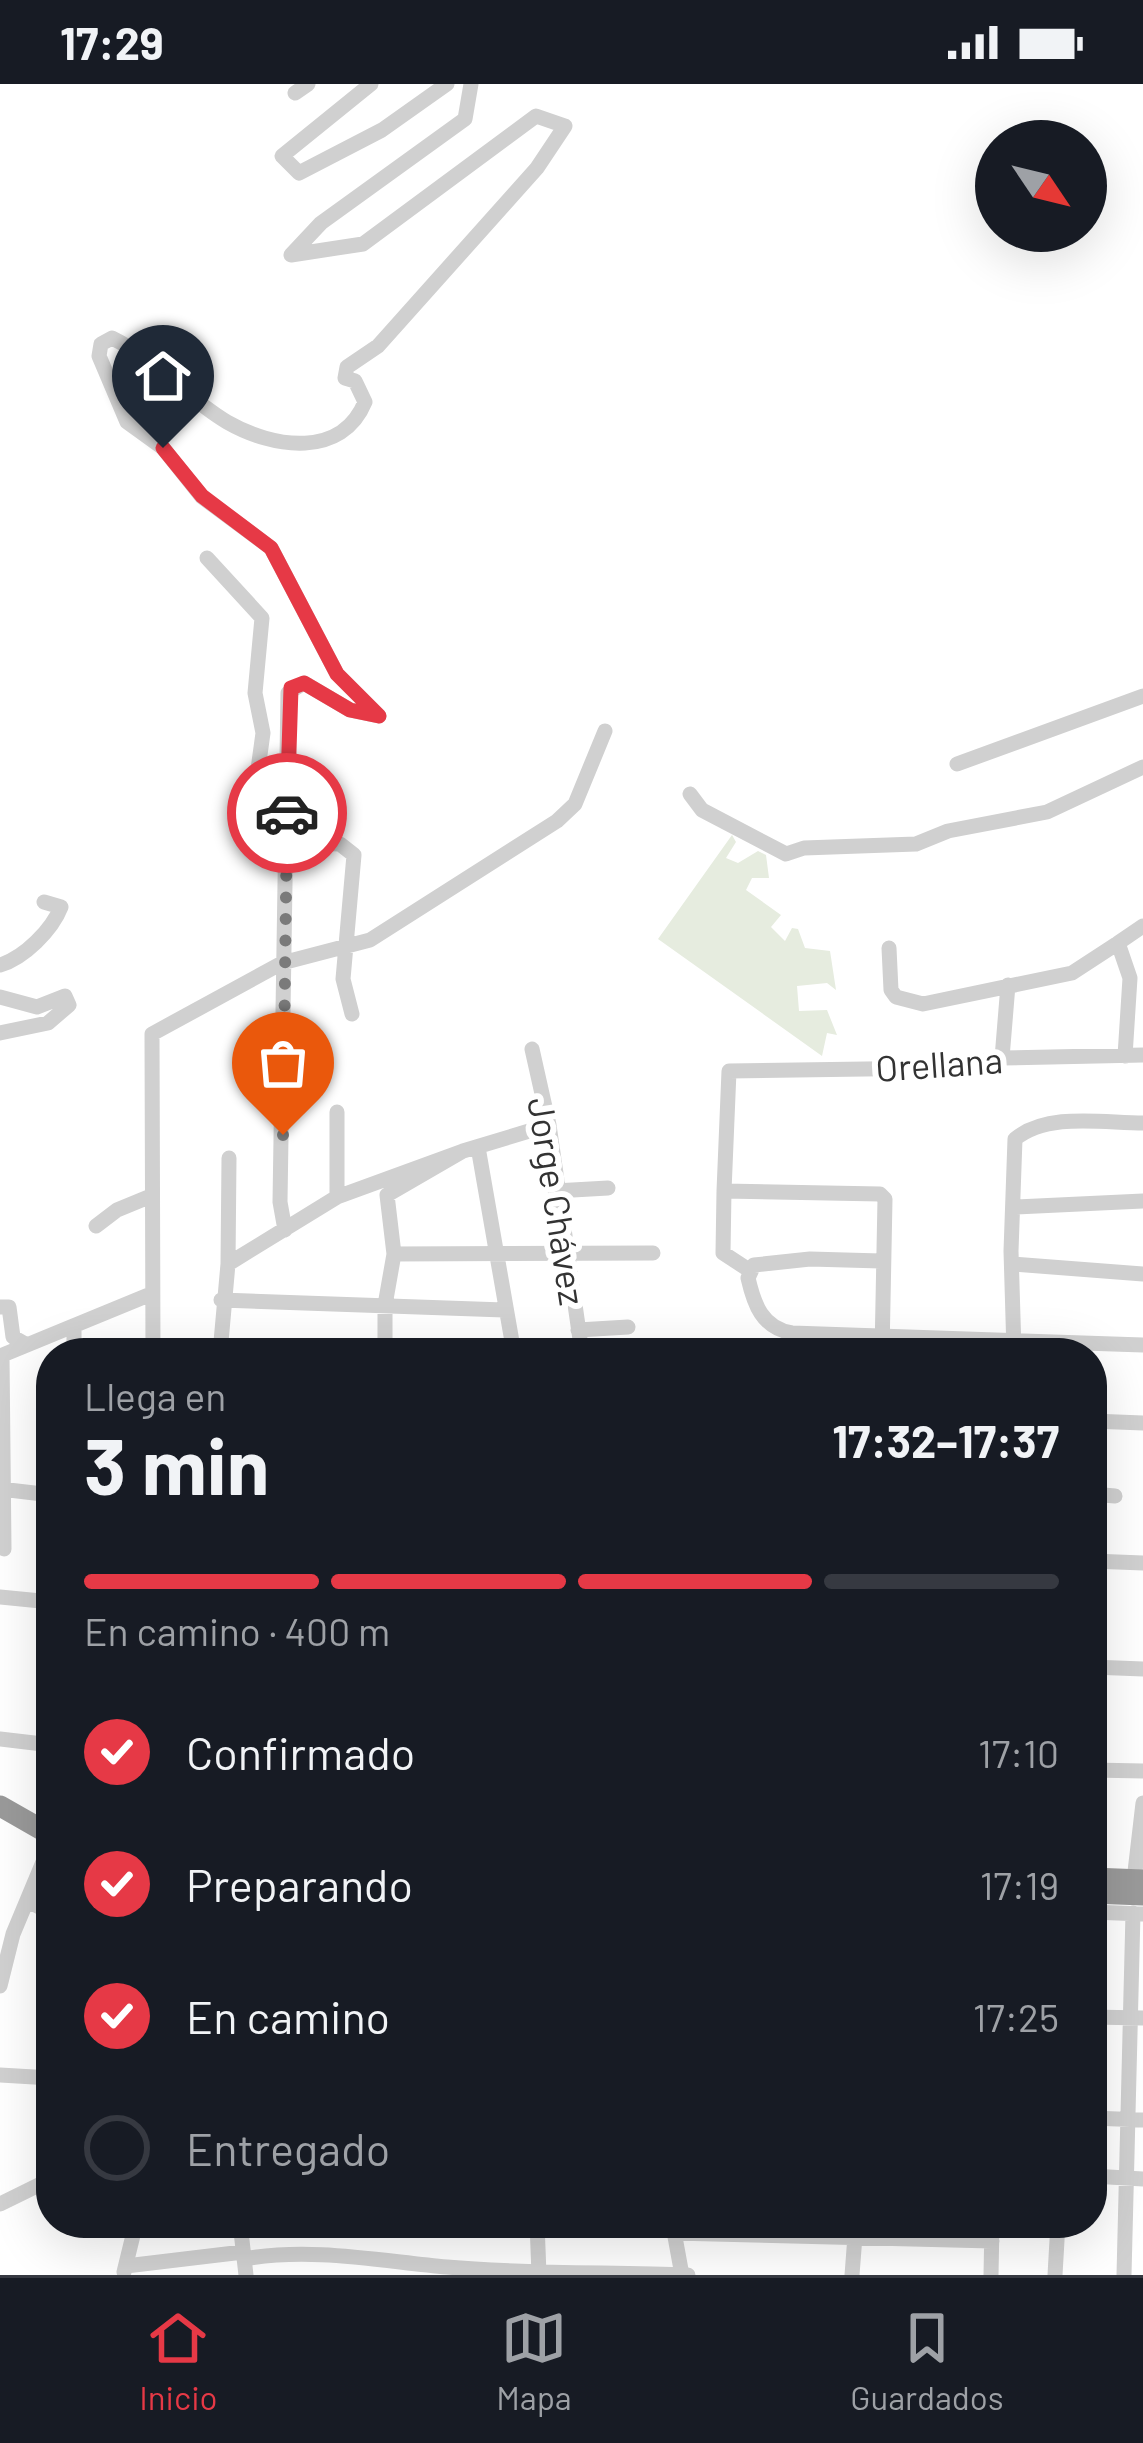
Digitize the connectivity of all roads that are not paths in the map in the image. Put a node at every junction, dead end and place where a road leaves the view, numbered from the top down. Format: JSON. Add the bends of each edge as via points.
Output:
{"nodes":[{"id":1,"x":370,"y":84,"type":"edge"},
{"id":2,"x":447,"y":84,"type":"edge"},
{"id":3,"x":470,"y":84,"type":"edge"},
{"id":4,"x":207,"y":558,"type":"dead end"},
{"id":5,"x":1143,"y":696,"type":"edge"},
{"id":6,"x":605,"y":731,"type":"dead end"},
{"id":7,"x":957,"y":764,"type":"dead end"},
{"id":8,"x":1143,"y":767,"type":"edge"},
{"id":9,"x":690,"y":794,"type":"dead end"},
{"id":10,"x":288,"y":845,"type":"junction"},
{"id":11,"x":44,"y":902,"type":"dead end"},
{"id":12,"x":1143,"y":926,"type":"edge"},
{"id":13,"x":1118,"y":943,"type":"junction"},
{"id":14,"x":347,"y":946,"type":"junction"},
{"id":15,"x":889,"y":948,"type":"dead end"},
{"id":16,"x":282,"y":963,"type":"junction"},
{"id":17,"x":0,"y":965,"type":"edge"},
{"id":18,"x":1008,"y":985,"type":"junction"},
{"id":19,"x":0,"y":997,"type":"edge"},
{"id":20,"x":352,"y":1014,"type":"dead end"},
{"id":21,"x":0,"y":1033,"type":"edge"},
{"id":22,"x":532,"y":1049,"type":"dead end"},
{"id":23,"x":1134,"y":1056,"type":"edge"},
{"id":24,"x":1003,"y":1058,"type":"junction"},
{"id":25,"x":338,"y":1112,"type":"dead end"},
{"id":26,"x":1143,"y":1123,"type":"edge"},
{"id":27,"x":549,"y":1125,"type":"junction"},
{"id":28,"x":471,"y":1149,"type":"junction"},
{"id":29,"x":229,"y":1158,"type":"dead end"},
{"id":30,"x":608,"y":1188,"type":"dead end"},
{"id":31,"x":555,"y":1191,"type":"junction"},
{"id":32,"x":724,"y":1191,"type":"junction"},
{"id":33,"x":152,"y":1196,"type":"junction"},
{"id":34,"x":337,"y":1197,"type":"junction"},
{"id":35,"x":1143,"y":1201,"type":"edge"},
{"id":36,"x":1016,"y":1208,"type":"junction"},
{"id":37,"x":96,"y":1226,"type":"dead end"},
{"id":38,"x":285,"y":1230,"type":"junction"},
{"id":39,"x":497,"y":1251,"type":"junction"},
{"id":40,"x":566,"y":1251,"type":"junction"},
{"id":41,"x":653,"y":1253,"type":"dead end"},
{"id":42,"x":394,"y":1254,"type":"junction"},
{"id":43,"x":881,"y":1261,"type":"junction"},
{"id":44,"x":228,"y":1264,"type":"junction"},
{"id":45,"x":1012,"y":1264,"type":"junction"},
{"id":46,"x":749,"y":1270,"type":"junction"},
{"id":47,"x":1143,"y":1274,"type":"edge"},
{"id":48,"x":152,"y":1294,"type":"junction"},
{"id":49,"x":221,"y":1300,"type":"junction"},
{"id":50,"x":385,"y":1305,"type":"junction"},
{"id":51,"x":0,"y":1307,"type":"edge"},
{"id":52,"x":504,"y":1310,"type":"junction"},
{"id":53,"x":74,"y":1327,"type":"junction"},
{"id":54,"x":628,"y":1327,"type":"dead end"},
{"id":55,"x":578,"y":1330,"type":"junction"},
{"id":56,"x":45,"y":1338,"type":"edge"},
{"id":57,"x":74,"y":1338,"type":"edge"},
{"id":58,"x":153,"y":1338,"type":"edge"},
{"id":59,"x":220,"y":1338,"type":"edge"},
{"id":60,"x":385,"y":1338,"type":"edge"},
{"id":61,"x":511,"y":1338,"type":"edge"},
{"id":62,"x":579,"y":1338,"type":"edge"},
{"id":63,"x":831,"y":1338,"type":"edge"},
{"id":64,"x":882,"y":1338,"type":"edge"},
{"id":65,"x":1014,"y":1338,"type":"edge"},
{"id":66,"x":36,"y":1342,"type":"edge"},
{"id":67,"x":27,"y":1345,"type":"junction"},
{"id":68,"x":1143,"y":1345,"type":"edge"},
{"id":69,"x":1107,"y":1346,"type":"edge"},
{"id":70,"x":1,"y":1356,"type":"edge"},
{"id":71,"x":1107,"y":1422,"type":"edge"},
{"id":72,"x":1143,"y":1423,"type":"edge"},
{"id":73,"x":2,"y":1489,"type":"edge"},
{"id":74,"x":36,"y":1494,"type":"edge"},
{"id":75,"x":1107,"y":1496,"type":"edge"},
{"id":76,"x":1115,"y":1496,"type":"dead end"},
{"id":77,"x":4,"y":1549,"type":"dead end"},
{"id":78,"x":1107,"y":1562,"type":"edge"},
{"id":79,"x":1143,"y":1563,"type":"edge"},
{"id":80,"x":0,"y":1597,"type":"edge"},
{"id":81,"x":36,"y":1601,"type":"edge"},
{"id":82,"x":1107,"y":1668,"type":"edge"},
{"id":83,"x":1143,"y":1669,"type":"edge"},
{"id":84,"x":0,"y":1738,"type":"edge"},
{"id":85,"x":36,"y":1743,"type":"edge"},
{"id":86,"x":1107,"y":1770,"type":"edge"},
{"id":87,"x":1143,"y":1771,"type":"edge"},
{"id":88,"x":1143,"y":1803,"type":"edge"},
{"id":89,"x":0,"y":1806,"type":"edge"},
{"id":90,"x":36,"y":1829,"type":"edge"},
{"id":91,"x":36,"y":1879,"type":"edge"},
{"id":92,"x":1107,"y":1884,"type":"edge"},
{"id":93,"x":1107,"y":1894,"type":"edge"},
{"id":94,"x":1139,"y":1896,"type":"edge"},
{"id":95,"x":28,"y":1900,"type":"junction"},
{"id":96,"x":36,"y":1904,"type":"edge"},
{"id":97,"x":1107,"y":1907,"type":"edge"},
{"id":98,"x":6,"y":1934,"type":"edge"},
{"id":99,"x":0,"y":1986,"type":"edge"},
{"id":100,"x":1107,"y":2017,"type":"edge"},
{"id":101,"x":1137,"y":2018,"type":"edge"},
{"id":102,"x":0,"y":2075,"type":"edge"},
{"id":103,"x":36,"y":2077,"type":"edge"},
{"id":104,"x":1135,"y":2120,"type":"edge"},
{"id":105,"x":1136,"y":2178,"type":"edge"},
{"id":106,"x":36,"y":2187,"type":"edge"},
{"id":107,"x":0,"y":2204,"type":"edge"},
{"id":108,"x":1134,"y":2237,"type":"edge"},
{"id":109,"x":132,"y":2238,"type":"edge"},
{"id":110,"x":538,"y":2238,"type":"edge"},
{"id":111,"x":676,"y":2238,"type":"edge"},
{"id":112,"x":854,"y":2238,"type":"edge"},
{"id":113,"x":955,"y":2238,"type":"edge"},
{"id":114,"x":1057,"y":2238,"type":"edge"},
{"id":115,"x":992,"y":2241,"type":"joint"},
{"id":116,"x":244,"y":2262,"type":"edge"},
{"id":117,"x":124,"y":2271,"type":"edge"},
{"id":118,"x":539,"y":2271,"type":"edge"},
{"id":119,"x":685,"y":2275,"type":"edge"},
{"id":120,"x":852,"y":2275,"type":"edge"},
{"id":121,"x":991,"y":2275,"type":"edge"},
{"id":122,"x":1055,"y":2275,"type":"edge"},
{"id":123,"x":1124,"y":2275,"type":"edge"}],
"edges":[{"from":1,"to":2,"type":"street","via":[[282,156],[299,173]]},
{"from":3,"to":10,"type":"street","via":[[465,119],[321,223],[291,255],[363,244],[536,116],[566,127],[378,346],[347,367],[345,377],[365,402],[340,437],[309,446],[228,422],[127,346],[112,338],[101,344],[127,422],[163,448],[202,496],[271,548],[337,674],[379,716],[350,710],[304,683],[291,688]]},
{"from":4,"to":10,"type":"street","via":[[262,618],[255,693],[263,733],[255,791],[260,842]]},
{"from":5,"to":7,"type":"street"},
{"from":6,"to":14,"type":"street","via":[[575,804],[557,821],[401,923]]},
{"from":8,"to":9,"type":"street","via":[[1047,812],[916,844],[786,854],[702,810]]},
{"from":10,"to":14,"type":"street","via":[[340,844],[354,855]]},
{"from":10,"to":16,"type":"street"},
{"from":11,"to":17,"type":"street","via":[[61,907],[56,920]]},
{"from":12,"to":13,"type":"street"},
{"from":13,"to":18,"type":"street","via":[[1072,973]]},
{"from":13,"to":23,"type":"street","via":[[1130,978]]},
{"from":14,"to":16,"type":"street"},
{"from":14,"to":20,"type":"street","via":[[343,979]]},
{"from":15,"to":18,"type":"street","via":[[891,990],[906,1001]]},
{"from":16,"to":33,"type":"street","via":[[152,1034]]},
{"from":16,"to":38,"type":"street"},
{"from":18,"to":24,"type":"street"},
{"from":19,"to":21,"type":"street","via":[[37,1007],[65,996],[69,1005],[48,1023]]},
{"from":22,"to":27,"type":"street","name":"Jorge Chávez"},
{"from":23,"to":24,"type":"street","name":"Orellana"},
{"from":24,"to":32,"type":"street","name":"Orellana","via":[[934,1068],[735,1068]]},
{"from":25,"to":34,"type":"street"},
{"from":26,"to":36,"type":"street","via":[[1028,1128],[1012,1151]]},
{"from":27,"to":28,"type":"street"},
{"from":27,"to":31,"type":"street","name":"Jorge Chávez"},
{"from":28,"to":34,"type":"street"},
{"from":28,"to":39,"type":"street"},
{"from":28,"to":42,"type":"street","via":[[387,1196]]},
{"from":29,"to":44,"type":"street"},
{"from":30,"to":31,"type":"street"},
{"from":31,"to":40,"type":"street","name":"Jorge Chávez"},
{"from":32,"to":43,"type":"street","via":[[880,1194]]},
{"from":32,"to":46,"type":"street","via":[[723,1252]]},
{"from":33,"to":37,"type":"street"},
{"from":33,"to":48,"type":"street"},
{"from":34,"to":38,"type":"street"},
{"from":35,"to":36,"type":"street"},
{"from":36,"to":45,"type":"street"},
{"from":38,"to":44,"type":"street"},
{"from":39,"to":40,"type":"street"},
{"from":39,"to":42,"type":"street"},
{"from":39,"to":52,"type":"street"},
{"from":40,"to":41,"type":"street"},
{"from":40,"to":55,"type":"street","name":"Jorge Chávez"},
{"from":42,"to":50,"type":"street"},
{"from":43,"to":46,"type":"street","via":[[810,1259]]},
{"from":43,"to":64,"type":"street"},
{"from":44,"to":49,"type":"street"},
{"from":45,"to":47,"type":"street"},
{"from":45,"to":65,"type":"street"},
{"from":46,"to":63,"type":"street","via":[[755,1306],[780,1331]]},
{"from":48,"to":53,"type":"street"},
{"from":48,"to":58,"type":"street"},
{"from":49,"to":50,"type":"street"},
{"from":49,"to":59,"type":"street"},
{"from":50,"to":52,"type":"street"},
{"from":50,"to":60,"type":"street"},
{"from":51,"to":67,"type":"street","via":[[13,1311],[13,1336]]},
{"from":52,"to":61,"type":"street"},
{"from":53,"to":56,"type":"street"},
{"from":53,"to":57,"type":"street"},
{"from":54,"to":55,"type":"street"},
{"from":55,"to":62,"type":"street","name":"Jorge Chávez"},
{"from":66,"to":67,"type":"street"},
{"from":67,"to":70,"type":"street"},
{"from":68,"to":69,"type":"street"},
{"from":70,"to":73,"type":"street"},
{"from":71,"to":72,"type":"street"},
{"from":73,"to":74,"type":"street"},
{"from":73,"to":77,"type":"street"},
{"from":75,"to":76,"type":"street"},
{"from":78,"to":79,"type":"street"},
{"from":80,"to":81,"type":"street"},
{"from":82,"to":83,"type":"street"},
{"from":84,"to":85,"type":"street"},
{"from":86,"to":87,"type":"street"},
{"from":88,"to":94,"type":"street"},
{"from":89,"to":90,"type":"highway"},
{"from":91,"to":95,"type":"street"},
{"from":92,"to":94,"type":"highway"},
{"from":93,"to":94,"type":"highway"},
{"from":94,"to":97,"type":"street"},
{"from":94,"to":101,"type":"street"},
{"from":95,"to":96,"type":"street"},
{"from":95,"to":98,"type":"street"},
{"from":98,"to":99,"type":"street"},
{"from":100,"to":101,"type":"street"},
{"from":101,"to":104,"type":"street"},
{"from":102,"to":103,"type":"street"},
{"from":104,"to":105,"type":"street"},
{"from":105,"to":108,"type":"street"},
{"from":106,"to":107,"type":"street"},
{"from":108,"to":123,"type":"street"},
{"from":109,"to":117,"type":"street"},
{"from":110,"to":118,"type":"street"},
{"from":111,"to":119,"type":"street"},
{"from":112,"to":120,"type":"street"},
{"from":113,"to":115,"type":"street"},
{"from":114,"to":122,"type":"street"},
{"from":115,"to":121,"type":"street"},
{"from":116,"to":117,"type":"street"},
{"from":116,"to":118,"type":"street","via":[[270,2254]]},
{"from":118,"to":119,"type":"street"}]}
